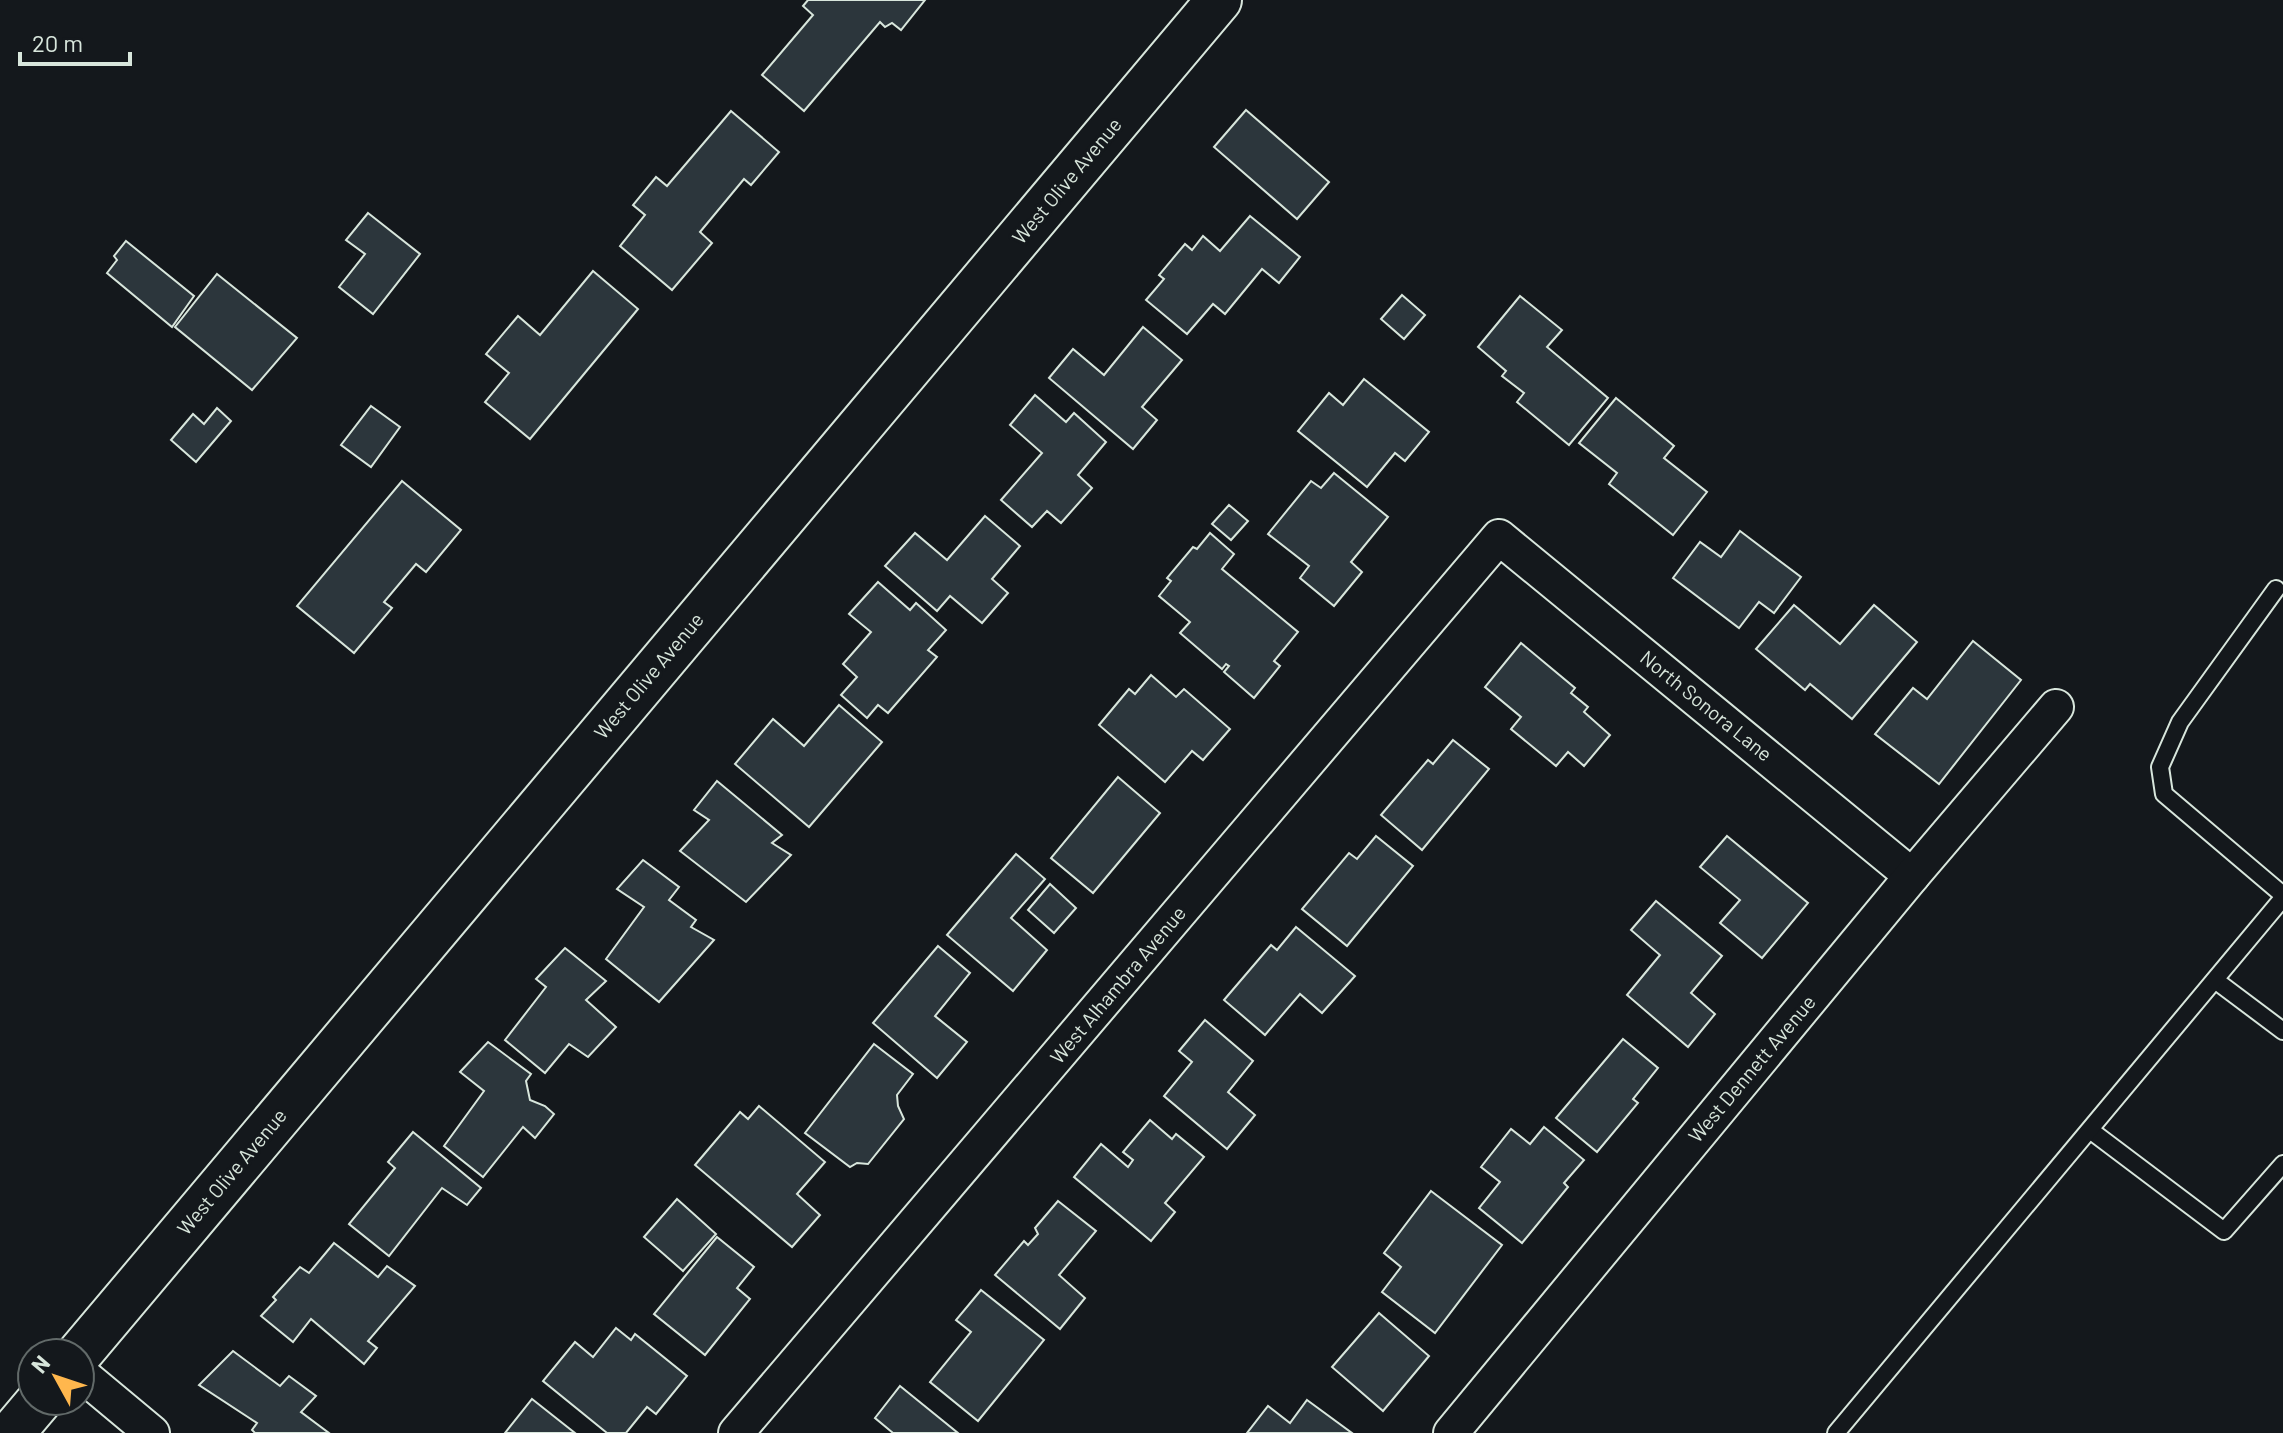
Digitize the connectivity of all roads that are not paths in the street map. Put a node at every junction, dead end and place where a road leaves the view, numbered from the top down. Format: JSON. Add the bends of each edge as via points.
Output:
{"nodes":[{"id":1,"x":1219,"y":0,"type":"edge"},
{"id":2,"x":1499,"y":537,"type":"joint"},
{"id":3,"x":2276,"y":589,"type":"dead end"},
{"id":4,"x":2056,"y":707,"type":"dead end"},
{"id":5,"x":1912,"y":876,"type":"junction"},
{"id":6,"x":2283,"y":896,"type":"edge"},
{"id":7,"x":2215,"y":980,"type":"junction"},
{"id":8,"x":2283,"y":1031,"type":"edge"},
{"id":9,"x":2090,"y":1130,"type":"junction"},
{"id":10,"x":2283,"y":1164,"type":"edge"},
{"id":11,"x":93,"y":1337,"type":"edge"},
{"id":12,"x":96,"y":1386,"type":"edge"},
{"id":13,"x":26,"y":1417,"type":"edge"},
{"id":14,"x":12,"y":1433,"type":"edge"},
{"id":15,"x":152,"y":1433,"type":"edge"},
{"id":16,"x":736,"y":1433,"type":"edge"},
{"id":17,"x":1451,"y":1433,"type":"edge"},
{"id":18,"x":1836,"y":1433,"type":"edge"}],
"edges":[{"from":1,"to":11,"type":"main road","name":"West Olive Avenue"},
{"from":2,"to":5,"type":"street","name":"North Sonora Lane"},
{"from":2,"to":16,"type":"street","name":"West Alhambra Avenue"},
{"from":3,"to":6,"type":"lane","via":[[2180,722],[2160,767],[2164,794]]},
{"from":4,"to":5,"type":"street","name":"West Dennett Avenue"},
{"from":5,"to":17,"type":"street","name":"West Dennett Avenue"},
{"from":6,"to":7,"type":"lane"},
{"from":7,"to":8,"type":"lane"},
{"from":7,"to":9,"type":"lane"},
{"from":9,"to":10,"type":"lane","via":[[2224,1231]]},
{"from":9,"to":18,"type":"lane"},
{"from":12,"to":15,"type":"street"},
{"from":13,"to":14,"type":"main road"}]}
